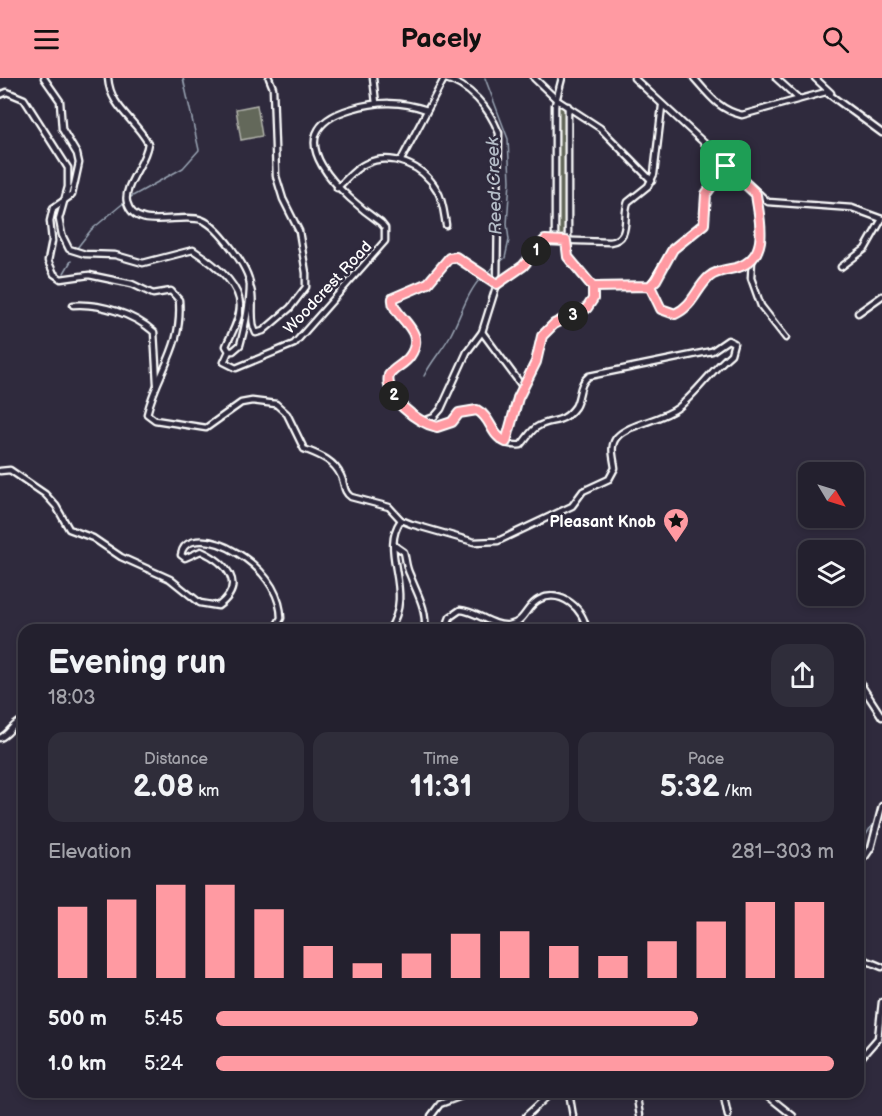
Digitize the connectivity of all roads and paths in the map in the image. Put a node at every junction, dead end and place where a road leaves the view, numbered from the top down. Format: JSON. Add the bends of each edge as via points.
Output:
{"nodes":[{"id":1,"x":44,"y":78,"type":"edge"},
{"id":2,"x":108,"y":78,"type":"edge"},
{"id":3,"x":269,"y":78,"type":"edge"},
{"id":4,"x":373,"y":78,"type":"edge"},
{"id":5,"x":444,"y":78,"type":"edge"},
{"id":6,"x":534,"y":78,"type":"edge"},
{"id":7,"x":562,"y":78,"type":"edge"},
{"id":8,"x":634,"y":78,"type":"edge"},
{"id":9,"x":694,"y":78,"type":"edge"},
{"id":10,"x":776,"y":78,"type":"edge"},
{"id":11,"x":815,"y":78,"type":"edge"},
{"id":12,"x":0,"y":95,"type":"edge"},
{"id":13,"x":833,"y":95,"type":"junction"},
{"id":14,"x":799,"y":99,"type":"junction"},
{"id":15,"x":557,"y":100,"type":"junction"},
{"id":16,"x":376,"y":103,"type":"junction"},
{"id":17,"x":568,"y":106,"type":"junction"},
{"id":18,"x":662,"y":106,"type":"junction"},
{"id":19,"x":427,"y":110,"type":"junction"},
{"id":20,"x":882,"y":133,"type":"edge"},
{"id":21,"x":401,"y":160,"type":"junction"},
{"id":22,"x":726,"y":166,"type":"junction"},
{"id":23,"x":652,"y":181,"type":"junction"},
{"id":24,"x":337,"y":188,"type":"junction"},
{"id":25,"x":756,"y":194,"type":"junction"},
{"id":26,"x":66,"y":200,"type":"junction"},
{"id":27,"x":882,"y":219,"type":"edge"},
{"id":28,"x":446,"y":225,"type":"dead end"},
{"id":29,"x":555,"y":239,"type":"junction"},
{"id":30,"x":566,"y":241,"type":"junction"},
{"id":31,"x":752,"y":259,"type":"junction"},
{"id":32,"x":841,"y":267,"type":"dead end"},
{"id":33,"x":497,"y":284,"type":"junction"},
{"id":34,"x":250,"y":286,"type":"junction"},
{"id":35,"x":650,"y":286,"type":"junction"},
{"id":36,"x":593,"y":287,"type":"junction"},
{"id":37,"x":882,"y":296,"type":"edge"},
{"id":38,"x":73,"y":304,"type":"dead end"},
{"id":39,"x":858,"y":313,"type":"dead end"},
{"id":40,"x":482,"y":332,"type":"junction"},
{"id":41,"x":786,"y":338,"type":"dead end"},
{"id":42,"x":229,"y":351,"type":"junction"},
{"id":43,"x":157,"y":383,"type":"junction"},
{"id":44,"x":522,"y":386,"type":"junction"},
{"id":45,"x":424,"y":421,"type":"junction"},
{"id":46,"x":506,"y":442,"type":"junction"},
{"id":47,"x":0,"y":471,"type":"edge"},
{"id":48,"x":401,"y":520,"type":"junction"},
{"id":49,"x":394,"y":545,"type":"junction"},
{"id":50,"x":278,"y":624,"type":"edge"},
{"id":51,"x":392,"y":624,"type":"edge"},
{"id":52,"x":425,"y":624,"type":"edge"},
{"id":53,"x":447,"y":624,"type":"edge"},
{"id":54,"x":500,"y":624,"type":"edge"},
{"id":55,"x":512,"y":624,"type":"edge"},
{"id":56,"x":585,"y":624,"type":"edge"},
{"id":57,"x":864,"y":689,"type":"edge"},
{"id":58,"x":882,"y":717,"type":"edge"},
{"id":59,"x":18,"y":722,"type":"edge"},
{"id":60,"x":0,"y":738,"type":"edge"},
{"id":61,"x":882,"y":806,"type":"edge"},
{"id":62,"x":875,"y":827,"type":"junction"},
{"id":63,"x":882,"y":827,"type":"edge"},
{"id":64,"x":864,"y":857,"type":"edge"},
{"id":65,"x":864,"y":960,"type":"edge"},
{"id":66,"x":882,"y":967,"type":"edge"},
{"id":67,"x":882,"y":1002,"type":"edge"},
{"id":68,"x":864,"y":1054,"type":"edge"},
{"id":69,"x":456,"y":1098,"type":"edge"},
{"id":70,"x":546,"y":1098,"type":"edge"},
{"id":71,"x":570,"y":1098,"type":"edge"},
{"id":72,"x":637,"y":1098,"type":"edge"},
{"id":73,"x":724,"y":1098,"type":"edge"},
{"id":74,"x":770,"y":1098,"type":"edge"},
{"id":75,"x":431,"y":1116,"type":"edge"},
{"id":76,"x":526,"y":1116,"type":"edge"},
{"id":77,"x":573,"y":1116,"type":"edge"},
{"id":78,"x":640,"y":1116,"type":"edge"},
{"id":79,"x":728,"y":1116,"type":"edge"},
{"id":80,"x":793,"y":1116,"type":"edge"}],
"edges":[{"from":1,"to":26,"type":"street","via":[[60,101],[62,129],[79,163],[72,195]]},
{"from":2,"to":34,"type":"street","via":[[117,105],[148,143],[142,165],[127,190],[131,212],[139,218],[194,218],[216,229]]},
{"from":3,"to":34,"type":"street","via":[[273,88],[276,176],[299,231],[306,287],[290,309],[256,333]]},
{"from":4,"to":16,"type":"street"},
{"from":5,"to":19,"type":"street"},
{"from":5,"to":33,"type":"street","via":[[479,100],[499,133]]},
{"from":6,"to":15,"type":"street"},
{"from":7,"to":15,"type":"street"},
{"from":8,"to":18,"type":"street"},
{"from":9,"to":14,"type":"street","via":[[717,105],[742,115]]},
{"from":10,"to":14,"type":"street"},
{"from":11,"to":13,"type":"street"},
{"from":12,"to":26,"type":"street","via":[[7,92],[24,99],[61,155],[68,168]]},
{"from":13,"to":14,"type":"street","via":[[819,93]]},
{"from":13,"to":20,"type":"street"},
{"from":15,"to":17,"type":"street"},
{"from":15,"to":29,"type":"street"},
{"from":16,"to":19,"type":"street","name":"Woodcrest Road","via":[[406,104]]},
{"from":16,"to":24,"type":"street","name":"Woodcrest Road","via":[[328,117],[317,131],[318,156]]},
{"from":17,"to":23,"type":"street","via":[[600,128]]},
{"from":17,"to":30,"type":"street"},
{"from":18,"to":22,"type":"street"},
{"from":18,"to":23,"type":"street"},
{"from":19,"to":21,"type":"street"},
{"from":21,"to":24,"type":"street","via":[[367,163]]},
{"from":21,"to":28,"type":"street","via":[[432,183],[440,197]]},
{"from":22,"to":25,"type":"street"},
{"from":22,"to":35,"type":"street","via":[[706,194],[704,224],[673,249]]},
{"from":23,"to":30,"type":"street","via":[[628,202],[625,232],[616,241]]},
{"from":24,"to":42,"type":"street","name":"Woodcrest Road","via":[[385,228],[385,241],[294,344],[236,368],[224,362]]},
{"from":25,"to":27,"type":"street","via":[[768,202],[852,208]]},
{"from":25,"to":31,"type":"street","via":[[761,239]]},
{"from":26,"to":42,"type":"street","via":[[60,228],[74,252],[115,255],[143,263],[193,250],[213,265],[231,284],[240,304],[239,317],[226,346]]},
{"from":26,"to":43,"type":"street","via":[[53,208],[50,221],[48,261],[54,274],[61,279],[89,275],[118,280],[153,294],[171,291],[179,300],[180,329]]},
{"from":27,"to":32,"type":"street","via":[[865,249]]},
{"from":29,"to":30,"type":"street"},
{"from":29,"to":33,"type":"street","via":[[545,240],[523,266]]},
{"from":30,"to":36,"type":"street","via":[[568,257]]},
{"from":31,"to":35,"type":"street","via":[[740,267],[711,275],[691,303],[675,314],[661,309]]},
{"from":31,"to":41,"type":"street","via":[[752,278],[761,306]]},
{"from":33,"to":40,"type":"street"},
{"from":33,"to":45,"type":"street","via":[[456,257],[449,258],[428,283],[393,298],[394,306],[411,326],[414,344],[409,358],[389,375],[388,384],[402,405]]},
{"from":34,"to":42,"type":"street","via":[[240,345]]},
{"from":35,"to":36,"type":"street"},
{"from":36,"to":44,"type":"street","via":[[593,299],[587,308],[554,324],[542,336],[532,372]]},
{"from":37,"to":39,"type":"street"},
{"from":38,"to":43,"type":"street","via":[[94,305],[135,318],[154,332]]},
{"from":40,"to":44,"type":"street"},
{"from":40,"to":45,"type":"street","via":[[467,352],[441,410]]},
{"from":43,"to":48,"type":"street","via":[[147,414],[155,420],[206,428],[241,404],[276,404],[287,414],[302,446],[336,467],[346,494],[388,507]]},
{"from":44,"to":46,"type":"street"},
{"from":45,"to":46,"type":"street","via":[[437,427],[446,425],[459,413],[477,410],[486,417],[494,434]]},
{"from":46,"to":48,"type":"street","via":[[521,445],[537,426],[560,421],[574,407],[580,387],[589,376],[712,351],[728,340],[734,343],[731,354],[679,407],[616,438],[613,475],[583,491],[576,502],[559,513],[505,539],[482,543]]},
{"from":47,"to":50,"type":"street","via":[[10,470],[45,494],[69,529],[170,579],[208,606],[218,606],[229,596],[230,573],[218,559],[201,550],[185,558],[182,550],[187,544],[204,539],[241,556],[275,593],[281,618]]},
{"from":48,"to":49,"type":"street"},
{"from":49,"to":51,"type":"street","via":[[400,607]]},
{"from":49,"to":52,"type":"street","via":[[404,552]]},
{"from":53,"to":54,"type":"street","via":[[450,616],[460,610]]},
{"from":55,"to":56,"type":"street","via":[[538,599],[546,597],[578,608]]},
{"from":57,"to":58,"type":"street"},
{"from":59,"to":60,"type":"street"},
{"from":61,"to":62,"type":"street"},
{"from":62,"to":63,"type":"street"},
{"from":62,"to":64,"type":"street","via":[[871,848]]},
{"from":65,"to":66,"type":"street"},
{"from":67,"to":68,"type":"street","via":[[878,1038]]},
{"from":69,"to":75,"type":"street","via":[[440,1104]]},
{"from":70,"to":76,"type":"street"},
{"from":71,"to":77,"type":"street"},
{"from":72,"to":78,"type":"street"},
{"from":73,"to":79,"type":"street"},
{"from":74,"to":80,"type":"street"}]}
